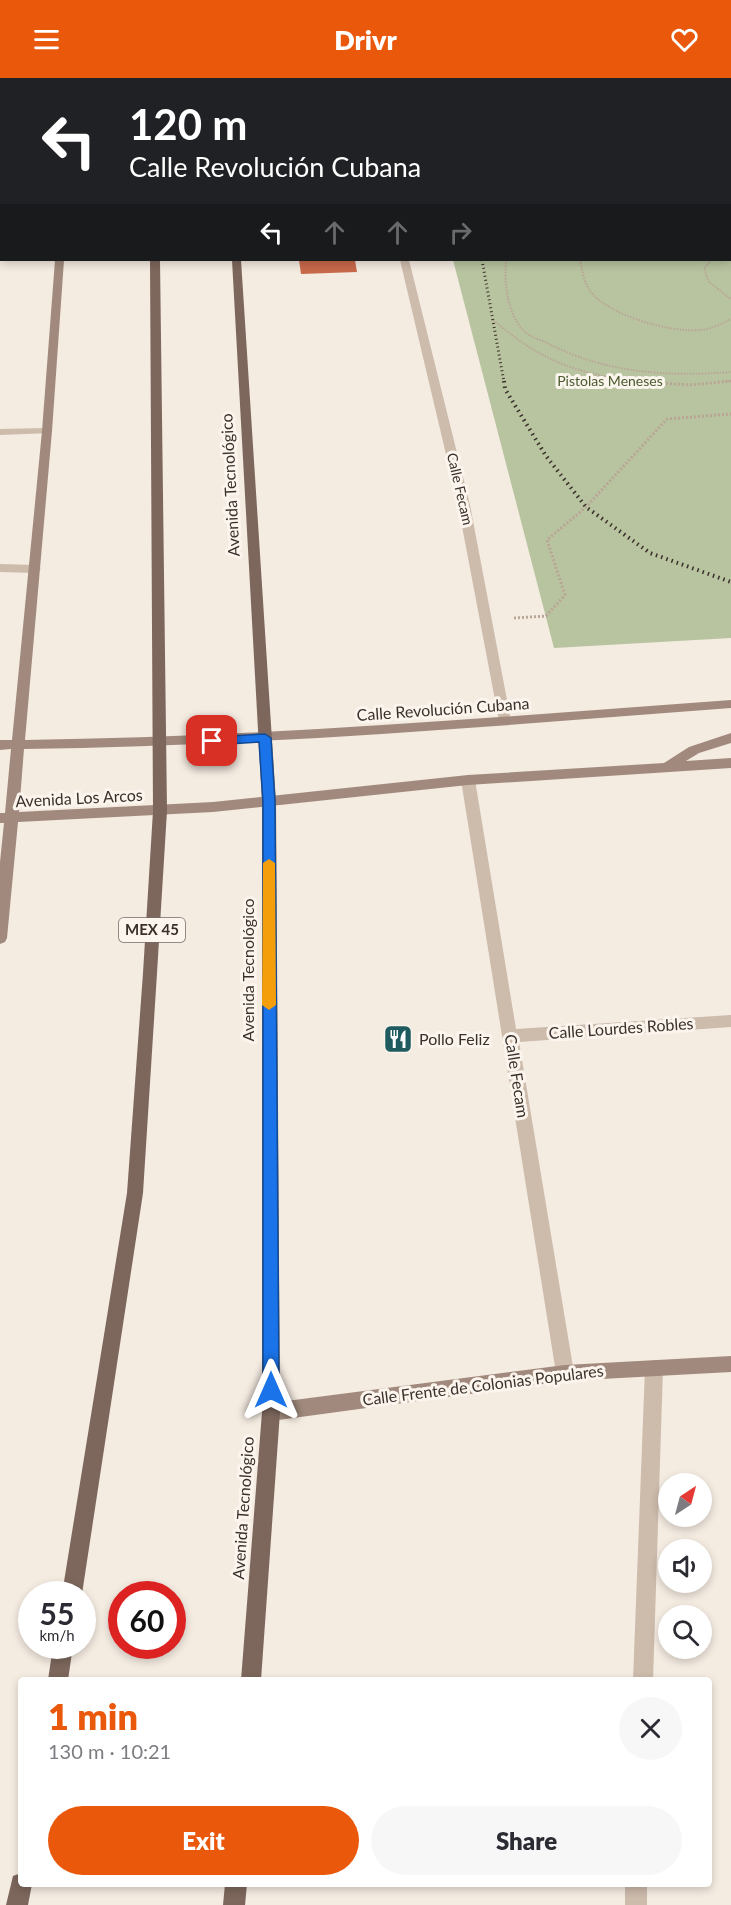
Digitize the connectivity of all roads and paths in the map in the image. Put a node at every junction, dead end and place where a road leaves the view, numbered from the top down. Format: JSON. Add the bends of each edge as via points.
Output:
{"nodes":[{"id":1,"x":59,"y":261,"type":"edge"},
{"id":2,"x":155,"y":261,"type":"edge"},
{"id":3,"x":236,"y":261,"type":"edge"},
{"id":4,"x":405,"y":261,"type":"edge"},
{"id":5,"x":506,"y":261,"type":"edge"},
{"id":6,"x":580,"y":261,"type":"edge"},
{"id":7,"x":710,"y":261,"type":"edge"},
{"id":8,"x":731,"y":299,"type":"edge"},
{"id":9,"x":493,"y":320,"type":"dead end"},
{"id":10,"x":731,"y":320,"type":"edge"},
{"id":11,"x":731,"y":372,"type":"edge"},
{"id":12,"x":731,"y":381,"type":"edge"},
{"id":13,"x":731,"y":414,"type":"edge"},
{"id":14,"x":47,"y":431,"type":"junction"},
{"id":15,"x":0,"y":432,"type":"edge"},
{"id":16,"x":0,"y":568,"type":"edge"},
{"id":17,"x":35,"y":569,"type":"junction"},
{"id":18,"x":486,"y":620,"type":"junction"},
{"id":19,"x":731,"y":704,"type":"edge"},
{"id":20,"x":505,"y":721,"type":"junction"},
{"id":21,"x":265,"y":738,"type":"junction"},
{"id":22,"x":731,"y":738,"type":"edge"},
{"id":23,"x":158,"y":743,"type":"junction"},
{"id":24,"x":0,"y":745,"type":"edge"},
{"id":25,"x":16,"y":745,"type":"junction"},
{"id":26,"x":731,"y":763,"type":"edge"},
{"id":27,"x":667,"y":767,"type":"junction"},
{"id":28,"x":468,"y":780,"type":"junction"},
{"id":29,"x":269,"y":802,"type":"junction"},
{"id":30,"x":160,"y":811,"type":"junction"},
{"id":31,"x":5,"y":818,"type":"edge"},
{"id":32,"x":0,"y":939,"type":"edge"},
{"id":33,"x":731,"y":1020,"type":"edge"},
{"id":34,"x":511,"y":1036,"type":"junction"},
{"id":35,"x":731,"y":1364,"type":"edge"},
{"id":36,"x":654,"y":1368,"type":"junction"},
{"id":37,"x":565,"y":1373,"type":"junction"},
{"id":38,"x":271,"y":1412,"type":"junction"},
{"id":39,"x":74,"y":1581,"type":"edge"},
{"id":40,"x":61,"y":1659,"type":"edge"},
{"id":41,"x":58,"y":1677,"type":"edge"},
{"id":42,"x":251,"y":1677,"type":"edge"},
{"id":43,"x":643,"y":1677,"type":"edge"},
{"id":44,"x":20,"y":1887,"type":"edge"},
{"id":45,"x":236,"y":1887,"type":"edge"},
{"id":46,"x":636,"y":1887,"type":"edge"},
{"id":47,"x":17,"y":1905,"type":"edge"},
{"id":48,"x":234,"y":1905,"type":"edge"},
{"id":49,"x":636,"y":1905,"type":"edge"}],
"edges":[{"from":1,"to":14,"type":"main road"},
{"from":2,"to":23,"type":"main road","number":"MEX 45"},
{"from":3,"to":21,"type":"main road","name":"Avenida Tecnológico"},
{"from":4,"to":18,"type":"street","name":"Calle Fecam","via":[[464,505]]},
{"from":5,"to":11,"type":"path","via":[[503,273],[522,329],[561,352],[613,368],[670,375]]},
{"from":6,"to":10,"type":"path","via":[[591,293],[626,314],[661,328],[694,331],[723,326]]},
{"from":7,"to":8,"type":"path","via":[[704,269],[709,282]]},
{"from":9,"to":12,"type":"path","via":[[519,342],[555,362],[617,380],[684,384]]},
{"from":13,"to":18,"type":"path","via":[[667,419],[586,507],[547,540],[565,595],[546,616]]},
{"from":14,"to":15,"type":"street"},
{"from":14,"to":17,"type":"main road"},
{"from":16,"to":17,"type":"street"},
{"from":17,"to":25,"type":"main road"},
{"from":18,"to":20,"type":"street","name":"Calle Fecam"},
{"from":19,"to":20,"type":"main road","name":"Calle Revolución Cubana"},
{"from":20,"to":21,"type":"main road","name":"Calle Revolución Cubana"},
{"from":21,"to":23,"type":"main road","name":"Calle Revolución Cubana"},
{"from":21,"to":29,"type":"main road","name":"Avenida Tecnológico"},
{"from":22,"to":27,"type":"main road","via":[[693,750]]},
{"from":23,"to":25,"type":"main road"},
{"from":23,"to":30,"type":"main road","number":"MEX 45"},
{"from":24,"to":25,"type":"main road"},
{"from":25,"to":31,"type":"main road"},
{"from":26,"to":27,"type":"main road"},
{"from":27,"to":28,"type":"main road"},
{"from":28,"to":29,"type":"main road"},
{"from":28,"to":34,"type":"street","name":"Calle Fecam"},
{"from":29,"to":30,"type":"main road"},
{"from":29,"to":38,"type":"main road","name":"Avenida Tecnológico"},
{"from":30,"to":31,"type":"main road","name":"Avenida Los Arcos"},
{"from":30,"to":39,"type":"main road","number":"MEX 45","via":[[135,1193]]},
{"from":31,"to":32,"type":"main road"},
{"from":33,"to":34,"type":"street","name":"Calle Lourdes Robles"},
{"from":34,"to":37,"type":"street","name":"Calle Fecam"},
{"from":35,"to":36,"type":"main road","name":"Calle Frente de Colonias Populares"},
{"from":36,"to":37,"type":"main road","name":"Calle Frente de Colonias Populares"},
{"from":36,"to":43,"type":"street"},
{"from":37,"to":38,"type":"main road","name":"Calle Frente de Colonias Populares"},
{"from":38,"to":42,"type":"main road","name":"Avenida Tecnológico"},
{"from":40,"to":41,"type":"main road"},
{"from":44,"to":47,"type":"main road"},
{"from":45,"to":48,"type":"main road"},
{"from":46,"to":49,"type":"street"}]}
